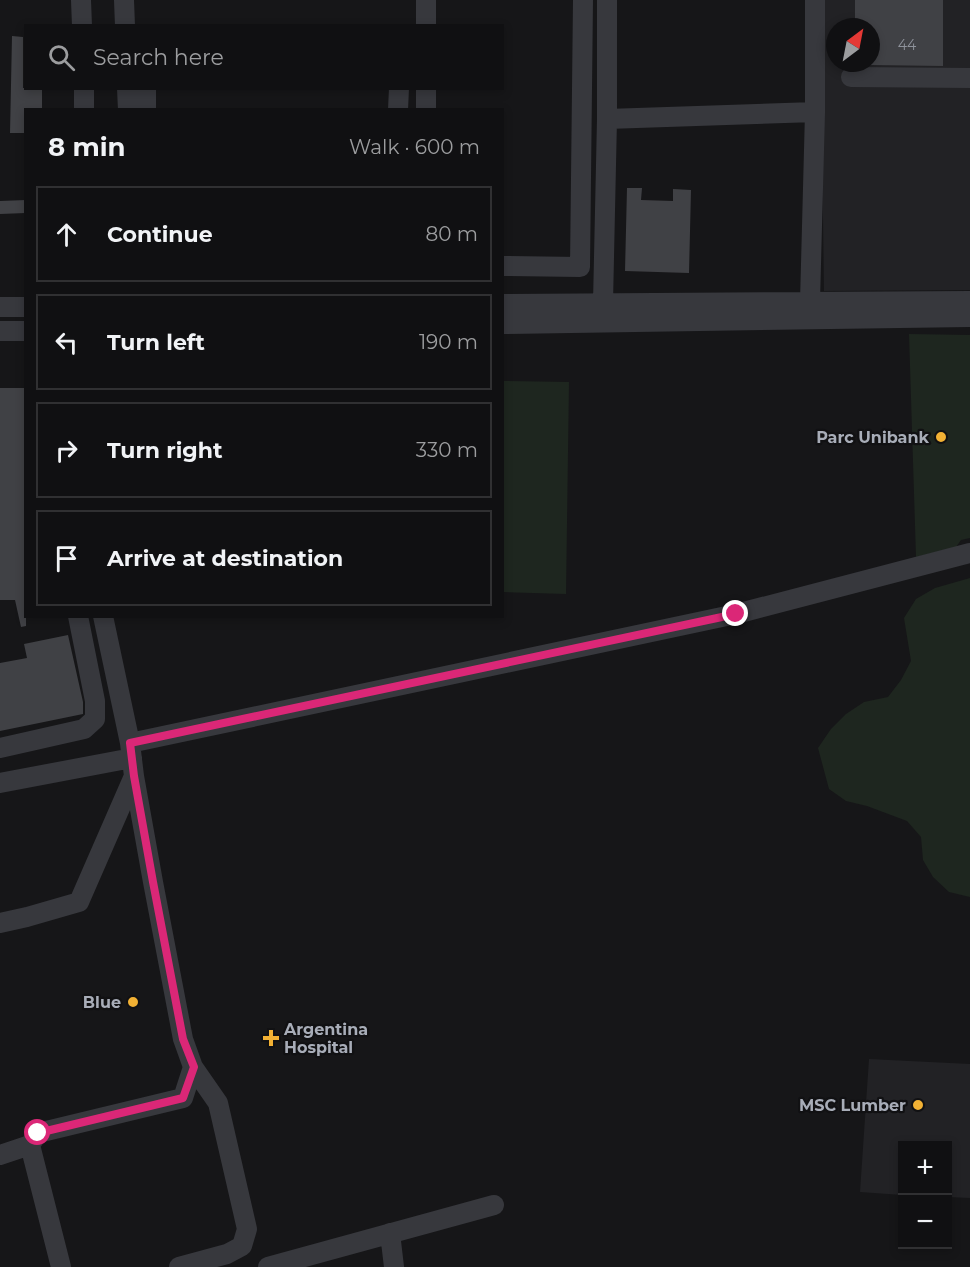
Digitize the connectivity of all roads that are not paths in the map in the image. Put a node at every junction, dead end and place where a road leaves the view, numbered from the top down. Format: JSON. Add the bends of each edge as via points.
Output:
{"nodes":[{"id":1,"x":81,"y":0,"type":"edge"},
{"id":2,"x":124,"y":0,"type":"edge"},
{"id":3,"x":426,"y":0,"type":"edge"},
{"id":4,"x":583,"y":0,"type":"edge"},
{"id":5,"x":607,"y":0,"type":"edge"},
{"id":6,"x":815,"y":0,"type":"edge"},
{"id":7,"x":82,"y":24,"type":"edge"},
{"id":8,"x":125,"y":24,"type":"edge"},
{"id":9,"x":426,"y":24,"type":"edge"},
{"id":10,"x":851,"y":77,"type":"dead end"},
{"id":11,"x":970,"y":78,"type":"edge"},
{"id":12,"x":84,"y":90,"type":"edge"},
{"id":13,"x":127,"y":90,"type":"edge"},
{"id":14,"x":146,"y":90,"type":"edge"},
{"id":15,"x":399,"y":90,"type":"edge"},
{"id":16,"x":426,"y":90,"type":"edge"},
{"id":17,"x":84,"y":108,"type":"edge"},
{"id":18,"x":128,"y":108,"type":"edge"},
{"id":19,"x":146,"y":108,"type":"edge"},
{"id":20,"x":398,"y":108,"type":"edge"},
{"id":21,"x":426,"y":108,"type":"edge"},
{"id":22,"x":815,"y":112,"type":"junction"},
{"id":23,"x":607,"y":118,"type":"junction"},
{"id":24,"x":504,"y":266,"type":"edge"},
{"id":25,"x":970,"y":301,"type":"edge"},
{"id":26,"x":810,"y":302,"type":"junction"},
{"id":27,"x":603,"y":303,"type":"junction"},
{"id":28,"x":504,"y":304,"type":"edge"},
{"id":29,"x":0,"y":307,"type":"edge"},
{"id":30,"x":24,"y":307,"type":"edge"},
{"id":31,"x":970,"y":317,"type":"edge"},
{"id":32,"x":504,"y":324,"type":"edge"},
{"id":33,"x":0,"y":331,"type":"edge"},
{"id":34,"x":24,"y":331,"type":"edge"},
{"id":35,"x":970,"y":553,"type":"edge"},
{"id":36,"x":78,"y":618,"type":"edge"},
{"id":37,"x":103,"y":618,"type":"edge"},
{"id":38,"x":0,"y":748,"type":"edge"},
{"id":39,"x":132,"y":759,"type":"junction"},
{"id":40,"x":0,"y":783,"type":"edge"},
{"id":41,"x":0,"y":922,"type":"edge"},
{"id":42,"x":194,"y":1067,"type":"junction"},
{"id":43,"x":30,"y":1144,"type":"junction"},
{"id":44,"x":0,"y":1155,"type":"edge"},
{"id":45,"x":494,"y":1205,"type":"dead end"},
{"id":46,"x":390,"y":1233,"type":"junction"},
{"id":47,"x":61,"y":1267,"type":"edge"},
{"id":48,"x":179,"y":1267,"type":"edge"},
{"id":49,"x":268,"y":1267,"type":"edge"},
{"id":50,"x":394,"y":1267,"type":"edge"}],
"edges":[{"from":1,"to":7,"type":"street"},
{"from":2,"to":8,"type":"street"},
{"from":3,"to":9,"type":"street"},
{"from":4,"to":24,"type":"street","via":[[580,267]]},
{"from":5,"to":23,"type":"street"},
{"from":6,"to":22,"type":"street"},
{"from":10,"to":11,"type":"street"},
{"from":12,"to":17,"type":"street"},
{"from":13,"to":18,"type":"street"},
{"from":14,"to":19,"type":"street"},
{"from":15,"to":20,"type":"street"},
{"from":16,"to":21,"type":"street"},
{"from":22,"to":23,"type":"street"},
{"from":22,"to":26,"type":"street"},
{"from":23,"to":27,"type":"street"},
{"from":25,"to":26,"type":"street"},
{"from":26,"to":27,"type":"street"},
{"from":27,"to":28,"type":"street"},
{"from":29,"to":30,"type":"street"},
{"from":31,"to":32,"type":"street"},
{"from":33,"to":34,"type":"street"},
{"from":35,"to":39,"type":"street","via":[[736,614]]},
{"from":36,"to":38,"type":"street","via":[[95,719],[84,729]]},
{"from":37,"to":39,"type":"street"},
{"from":39,"to":40,"type":"street"},
{"from":39,"to":41,"type":"street","via":[[79,902]]},
{"from":39,"to":42,"type":"street","via":[[183,1039]]},
{"from":42,"to":43,"type":"street","via":[[183,1098],[38,1133]]},
{"from":42,"to":48,"type":"street","via":[[218,1103],[247,1228],[242,1246],[228,1254]]},
{"from":43,"to":44,"type":"street"},
{"from":43,"to":47,"type":"street"},
{"from":45,"to":46,"type":"street"},
{"from":46,"to":49,"type":"street"},
{"from":46,"to":50,"type":"street"}]}
